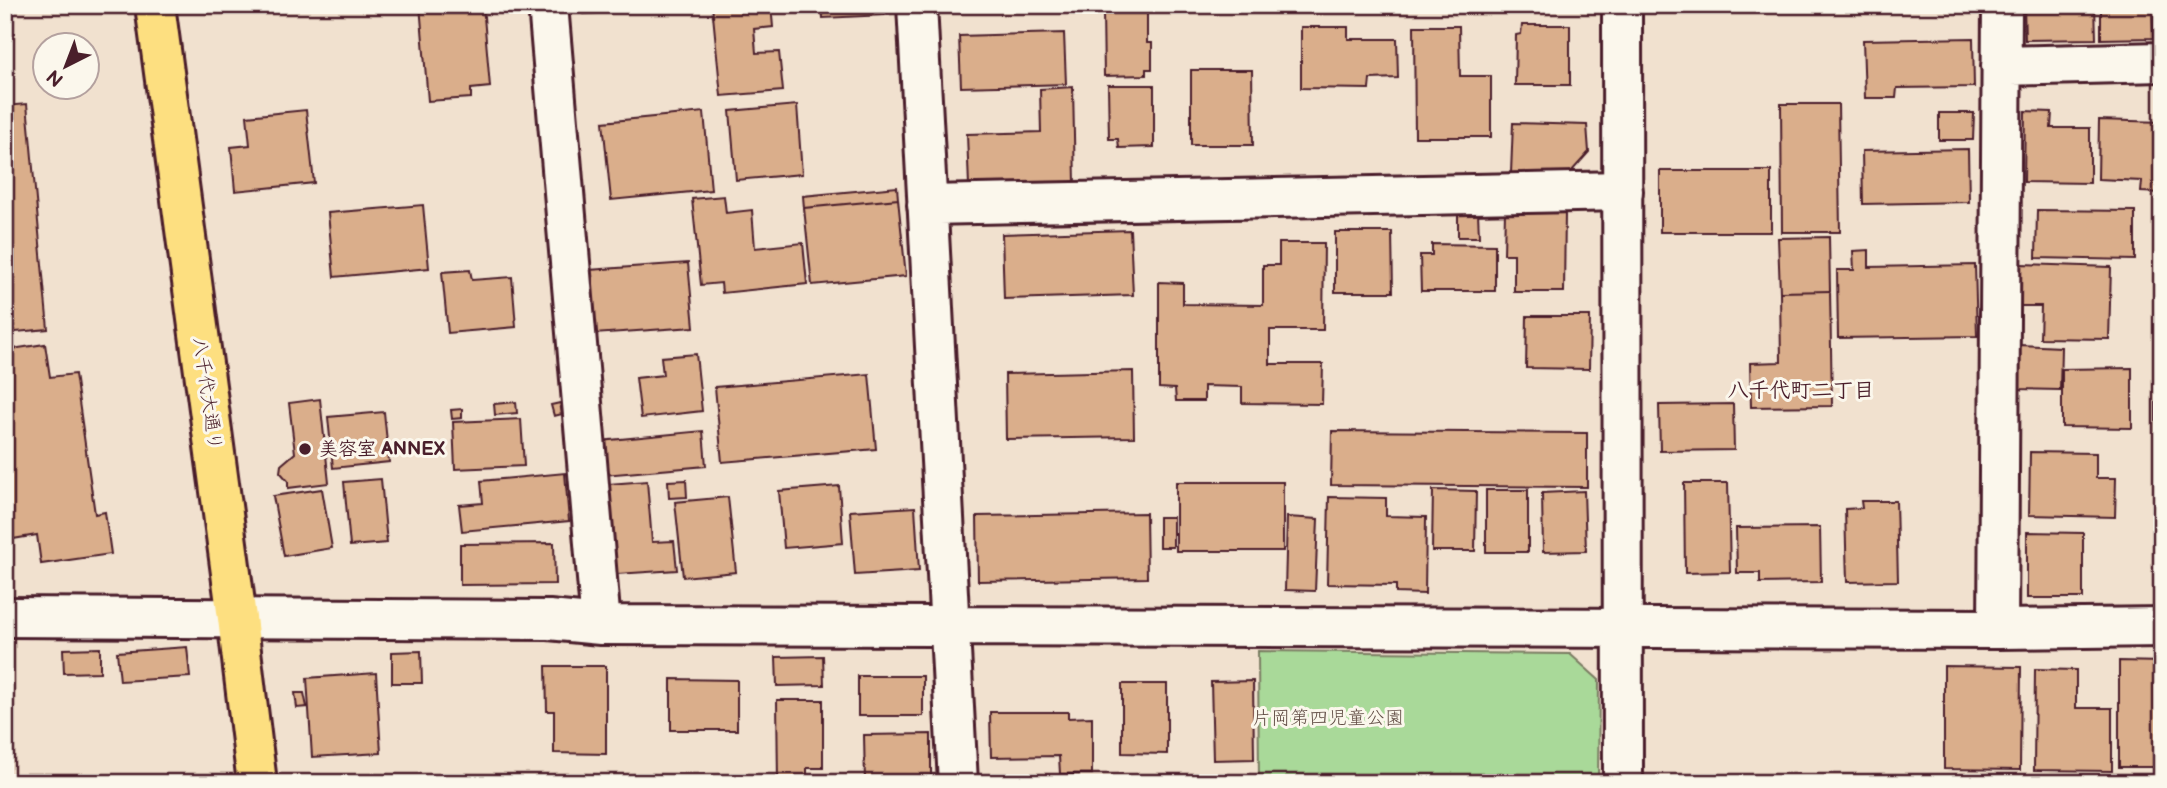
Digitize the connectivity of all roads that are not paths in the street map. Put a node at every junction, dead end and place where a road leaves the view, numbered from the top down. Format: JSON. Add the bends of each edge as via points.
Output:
{"nodes":[{"id":1,"x":155,"y":5,"type":"edge"},
{"id":2,"x":548,"y":5,"type":"edge"},
{"id":3,"x":917,"y":5,"type":"edge"},
{"id":4,"x":1622,"y":5,"type":"edge"},
{"id":5,"x":2002,"y":5,"type":"edge"},
{"id":6,"x":2162,"y":62,"type":"edge"},
{"id":7,"x":2001,"y":66,"type":"junction"},
{"id":8,"x":1623,"y":191,"type":"junction"},
{"id":9,"x":928,"y":205,"type":"junction"},
{"id":10,"x":5,"y":617,"type":"edge"},
{"id":11,"x":237,"y":618,"type":"junction"},
{"id":12,"x":601,"y":625,"type":"junction"},
{"id":13,"x":949,"y":625,"type":"junction"},
{"id":14,"x":1623,"y":628,"type":"junction"},
{"id":15,"x":2162,"y":628,"type":"edge"},
{"id":16,"x":1998,"y":629,"type":"junction"},
{"id":17,"x":257,"y":783,"type":"edge"},
{"id":18,"x":958,"y":783,"type":"edge"},
{"id":19,"x":1623,"y":783,"type":"edge"}],
"edges":[{"from":1,"to":11,"type":"main road","name":"八千代大通り"},
{"from":2,"to":12,"type":"street"},
{"from":3,"to":9,"type":"street"},
{"from":4,"to":8,"type":"street"},
{"from":5,"to":7,"type":"street"},
{"from":6,"to":7,"type":"street"},
{"from":7,"to":16,"type":"street"},
{"from":8,"to":9,"type":"street"},
{"from":8,"to":14,"type":"street"},
{"from":9,"to":13,"type":"street"},
{"from":10,"to":11,"type":"street"},
{"from":11,"to":12,"type":"street","via":[[549,620]]},
{"from":11,"to":17,"type":"main road","name":"八千代大通り"},
{"from":12,"to":13,"type":"street"},
{"from":13,"to":14,"type":"street"},
{"from":13,"to":18,"type":"street"},
{"from":14,"to":16,"type":"street"},
{"from":14,"to":19,"type":"street"},
{"from":15,"to":16,"type":"street"}]}
